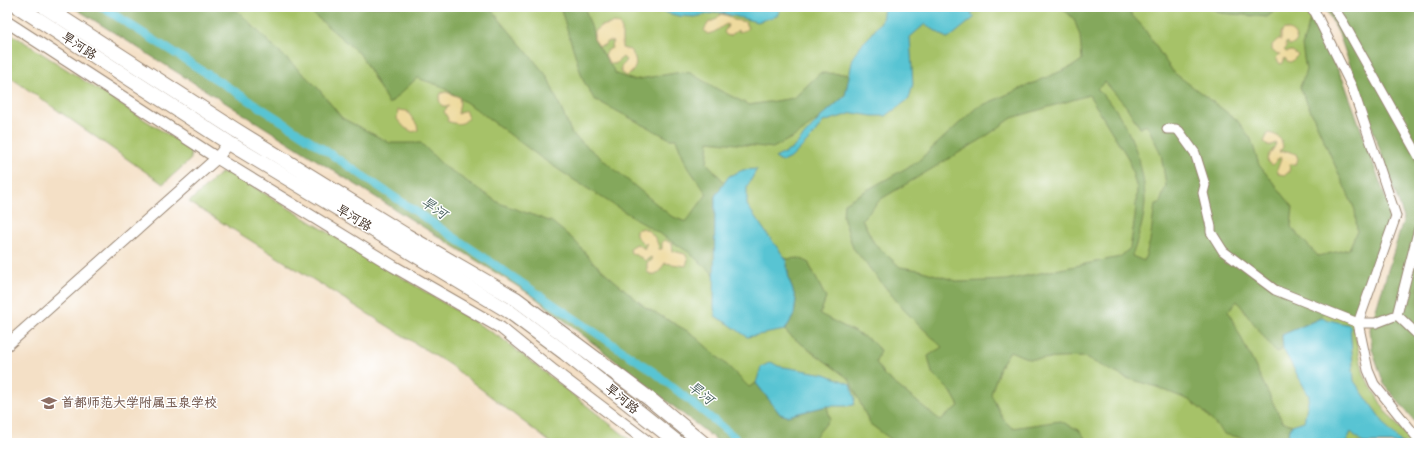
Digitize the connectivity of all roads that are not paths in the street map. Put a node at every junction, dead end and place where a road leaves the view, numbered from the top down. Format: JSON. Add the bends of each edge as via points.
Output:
{"nodes":[{"id":1,"x":19,"y":7,"type":"edge"},
{"id":2,"x":45,"y":7,"type":"edge"},
{"id":3,"x":1310,"y":7,"type":"edge"},
{"id":4,"x":1333,"y":7,"type":"edge"},
{"id":5,"x":7,"y":22,"type":"edge"},
{"id":6,"x":1167,"y":129,"type":"dead end"},
{"id":7,"x":229,"y":142,"type":"junction"},
{"id":8,"x":216,"y":158,"type":"junction"},
{"id":9,"x":1419,"y":158,"type":"edge"},
{"id":10,"x":1419,"y":228,"type":"edge"},
{"id":11,"x":1397,"y":315,"type":"junction"},
{"id":12,"x":1358,"y":323,"type":"junction"},
{"id":13,"x":1419,"y":336,"type":"edge"},
{"id":14,"x":7,"y":345,"type":"edge"},
{"id":15,"x":1419,"y":440,"type":"edge"},
{"id":16,"x":649,"y":443,"type":"edge"},
{"id":17,"x":678,"y":443,"type":"edge"},
{"id":18,"x":703,"y":443,"type":"edge"}],
"edges":[{"from":1,"to":7,"type":"main road","name":"旱河路"},
{"from":2,"to":18,"type":"main road","name":"旱河路","via":[[234,129],[407,236],[516,299],[651,400]]},
{"from":3,"to":12,"type":"street","via":[[1315,12],[1352,87],[1396,216]]},
{"from":4,"to":9,"type":"street"},
{"from":5,"to":8,"type":"street","name":"旱河路"},
{"from":6,"to":12,"type":"street","via":[[1179,130],[1195,153],[1205,185],[1211,232],[1223,251],[1275,290]]},
{"from":7,"to":8,"type":"street"},
{"from":7,"to":17,"type":"main road","name":"旱河路","via":[[510,312]]},
{"from":8,"to":14,"type":"street"},
{"from":8,"to":16,"type":"street","name":"旱河路","via":[[501,328]]},
{"from":10,"to":11,"type":"street"},
{"from":11,"to":12,"type":"street","via":[[1376,323]]},
{"from":11,"to":13,"type":"street"},
{"from":12,"to":15,"type":"street","via":[[1368,370],[1374,384]]}]}
